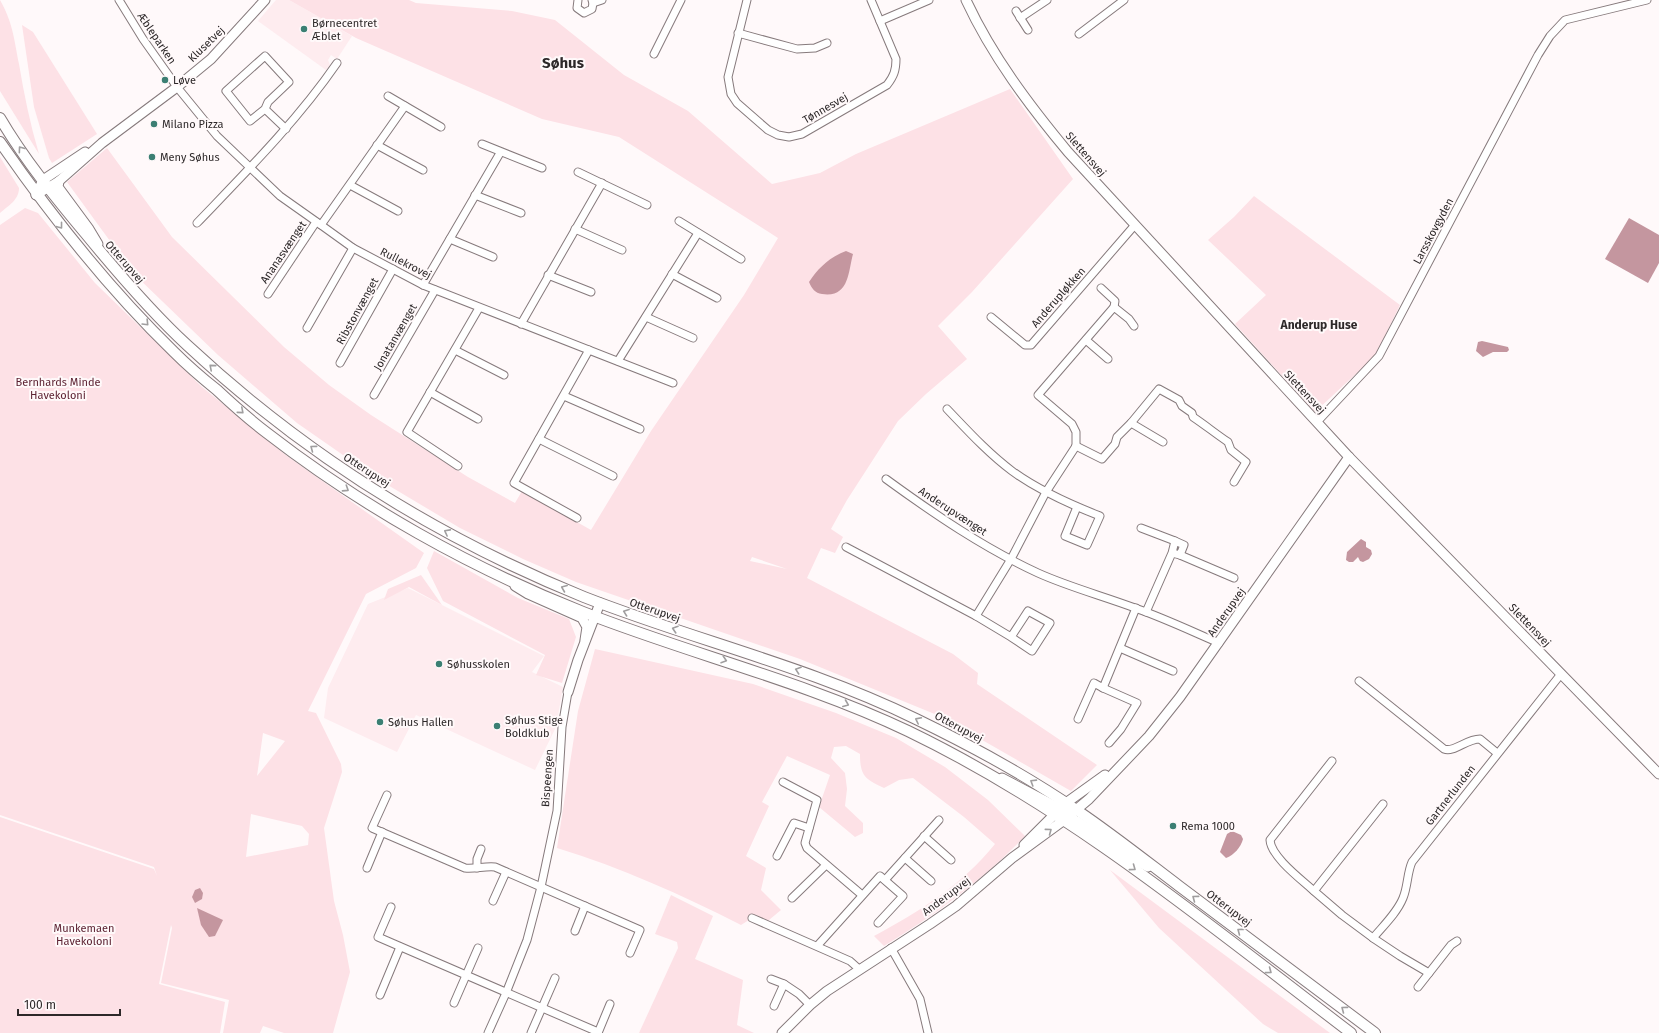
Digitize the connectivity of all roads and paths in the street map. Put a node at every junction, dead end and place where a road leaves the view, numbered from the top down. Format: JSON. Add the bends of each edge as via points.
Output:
{"nodes":[{"id":1,"x":119,"y":0,"type":"edge"},
{"id":2,"x":265,"y":0,"type":"edge"},
{"id":3,"x":578,"y":0,"type":"edge"},
{"id":4,"x":602,"y":0,"type":"edge"},
{"id":5,"x":681,"y":0,"type":"edge"},
{"id":6,"x":747,"y":0,"type":"edge"},
{"id":7,"x":870,"y":0,"type":"edge"},
{"id":8,"x":929,"y":0,"type":"edge"},
{"id":9,"x":966,"y":0,"type":"edge"},
{"id":10,"x":1047,"y":0,"type":"edge"},
{"id":11,"x":1647,"y":0,"type":"edge"},
{"id":12,"x":1122,"y":1,"type":"edge"},
{"id":13,"x":592,"y":2,"type":"edge"},
{"id":14,"x":1016,"y":11,"type":"dead end"},
{"id":15,"x":1020,"y":18,"type":"junction"},
{"id":16,"x":880,"y":21,"type":"junction"},
{"id":17,"x":1028,"y":30,"type":"dead end"},
{"id":18,"x":738,"y":33,"type":"junction"},
{"id":19,"x":1079,"y":34,"type":"dead end"},
{"id":20,"x":827,"y":42,"type":"dead end"},
{"id":21,"x":654,"y":54,"type":"dead end"},
{"id":22,"x":337,"y":63,"type":"dead end"},
{"id":23,"x":177,"y":87,"type":"junction"},
{"id":24,"x":388,"y":96,"type":"dead end"},
{"id":25,"x":405,"y":106,"type":"junction"},
{"id":26,"x":265,"y":109,"type":"junction"},
{"id":27,"x":0,"y":118,"type":"edge"},
{"id":28,"x":441,"y":127,"type":"dead end"},
{"id":29,"x":286,"y":129,"type":"junction"},
{"id":30,"x":0,"y":135,"type":"edge"},
{"id":31,"x":0,"y":142,"type":"edge"},
{"id":32,"x":102,"y":144,"type":"junction"},
{"id":33,"x":482,"y":144,"type":"dead end"},
{"id":34,"x":377,"y":145,"type":"junction"},
{"id":35,"x":500,"y":153,"type":"junction"},
{"id":36,"x":249,"y":168,"type":"junction"},
{"id":37,"x":542,"y":168,"type":"dead end"},
{"id":38,"x":423,"y":170,"type":"dead end"},
{"id":39,"x":578,"y":172,"type":"dead end"},
{"id":40,"x":59,"y":181,"type":"junction"},
{"id":41,"x":602,"y":183,"type":"junction"},
{"id":42,"x":44,"y":184,"type":"junction"},
{"id":43,"x":350,"y":185,"type":"junction"},
{"id":44,"x":36,"y":195,"type":"junction"},
{"id":45,"x":475,"y":195,"type":"junction"},
{"id":46,"x":647,"y":205,"type":"dead end"},
{"id":47,"x":398,"y":211,"type":"dead end"},
{"id":48,"x":521,"y":213,"type":"dead end"},
{"id":49,"x":679,"y":221,"type":"dead end"},
{"id":50,"x":197,"y":222,"type":"dead end"},
{"id":51,"x":318,"y":224,"type":"junction"},
{"id":52,"x":1134,"y":226,"type":"junction"},
{"id":53,"x":575,"y":229,"type":"junction"},
{"id":54,"x":698,"y":233,"type":"junction"},
{"id":55,"x":450,"y":239,"type":"junction"},
{"id":56,"x":353,"y":248,"type":"junction"},
{"id":57,"x":622,"y":250,"type":"dead end"},
{"id":58,"x":493,"y":257,"type":"dead end"},
{"id":59,"x":741,"y":259,"type":"dead end"},
{"id":60,"x":110,"y":263,"type":"junction"},
{"id":61,"x":393,"y":269,"type":"junction"},
{"id":62,"x":672,"y":274,"type":"junction"},
{"id":63,"x":548,"y":275,"type":"junction"},
{"id":64,"x":423,"y":285,"type":"junction"},
{"id":65,"x":1101,"y":288,"type":"dead end"},
{"id":66,"x":435,"y":290,"type":"junction"},
{"id":67,"x":591,"y":292,"type":"dead end"},
{"id":68,"x":268,"y":294,"type":"dead end"},
{"id":69,"x":717,"y":298,"type":"dead end"},
{"id":70,"x":1114,"y":307,"type":"junction"},
{"id":71,"x":478,"y":308,"type":"junction"},
{"id":72,"x":646,"y":317,"type":"junction"},
{"id":73,"x":991,"y":317,"type":"dead end"},
{"id":74,"x":521,"y":324,"type":"junction"},
{"id":75,"x":1134,"y":326,"type":"dead end"},
{"id":76,"x":307,"y":328,"type":"dead end"},
{"id":77,"x":693,"y":338,"type":"dead end"},
{"id":78,"x":1086,"y":340,"type":"junction"},
{"id":79,"x":454,"y":350,"type":"junction"},
{"id":80,"x":589,"y":350,"type":"junction"},
{"id":81,"x":1108,"y":360,"type":"dead end"},
{"id":82,"x":618,"y":362,"type":"junction"},
{"id":83,"x":340,"y":363,"type":"dead end"},
{"id":84,"x":504,"y":375,"type":"dead end"},
{"id":85,"x":673,"y":382,"type":"dead end"},
{"id":86,"x":430,"y":392,"type":"junction"},
{"id":87,"x":374,"y":395,"type":"dead end"},
{"id":88,"x":564,"y":396,"type":"junction"},
{"id":89,"x":947,"y":409,"type":"dead end"},
{"id":90,"x":478,"y":419,"type":"dead end"},
{"id":91,"x":1317,"y":422,"type":"junction"},
{"id":92,"x":1131,"y":423,"type":"junction"},
{"id":93,"x":640,"y":429,"type":"dead end"},
{"id":94,"x":539,"y":439,"type":"junction"},
{"id":95,"x":1163,"y":442,"type":"dead end"},
{"id":96,"x":1076,"y":446,"type":"junction"},
{"id":97,"x":1349,"y":456,"type":"junction"},
{"id":98,"x":458,"y":466,"type":"dead end"},
{"id":99,"x":613,"y":476,"type":"dead end"},
{"id":100,"x":886,"y":479,"type":"dead end"},
{"id":101,"x":1234,"y":482,"type":"dead end"},
{"id":102,"x":1046,"y":492,"type":"junction"},
{"id":103,"x":1077,"y":507,"type":"junction"},
{"id":104,"x":576,"y":518,"type":"dead end"},
{"id":105,"x":1141,"y":528,"type":"dead end"},
{"id":106,"x":1175,"y":541,"type":"junction"},
{"id":107,"x":846,"y":546,"type":"dead end"},
{"id":108,"x":1172,"y":553,"type":"junction"},
{"id":109,"x":1180,"y":555,"type":"junction"},
{"id":110,"x":1011,"y":559,"type":"junction"},
{"id":111,"x":493,"y":571,"type":"junction"},
{"id":112,"x":1234,"y":578,"type":"dead end"},
{"id":113,"x":600,"y":603,"type":"junction"},
{"id":114,"x":1136,"y":608,"type":"junction"},
{"id":115,"x":1146,"y":612,"type":"junction"},
{"id":116,"x":594,"y":616,"type":"junction"},
{"id":117,"x":976,"y":616,"type":"junction"},
{"id":118,"x":1011,"y":637,"type":"junction"},
{"id":119,"x":585,"y":640,"type":"junction"},
{"id":120,"x":1219,"y":643,"type":"junction"},
{"id":121,"x":1120,"y":648,"type":"junction"},
{"id":122,"x":1173,"y":671,"type":"dead end"},
{"id":123,"x":1561,"y":674,"type":"junction"},
{"id":124,"x":1359,"y":681,"type":"dead end"},
{"id":125,"x":1103,"y":688,"type":"junction"},
{"id":126,"x":568,"y":692,"type":"joint"},
{"id":127,"x":1078,"y":719,"type":"dead end"},
{"id":128,"x":1109,"y":743,"type":"dead end"},
{"id":129,"x":1497,"y":753,"type":"junction"},
{"id":130,"x":1332,"y":761,"type":"dead end"},
{"id":131,"x":1112,"y":773,"type":"junction"},
{"id":132,"x":1659,"y":774,"type":"edge"},
{"id":133,"x":783,"y":782,"type":"dead end"},
{"id":134,"x":387,"y":796,"type":"dead end"},
{"id":135,"x":1383,"y":804,"type":"dead end"},
{"id":136,"x":1060,"y":808,"type":"junction"},
{"id":137,"x":1070,"y":815,"type":"junction"},
{"id":138,"x":939,"y":820,"type":"dead end"},
{"id":139,"x":809,"y":828,"type":"junction"},
{"id":140,"x":382,"y":832,"type":"junction"},
{"id":141,"x":924,"y":836,"type":"junction"},
{"id":142,"x":481,"y":849,"type":"dead end"},
{"id":143,"x":777,"y":856,"type":"dead end"},
{"id":144,"x":905,"y":858,"type":"junction"},
{"id":145,"x":1012,"y":858,"type":"junction"},
{"id":146,"x":951,"y":860,"type":"dead end"},
{"id":147,"x":826,"y":865,"type":"junction"},
{"id":148,"x":367,"y":868,"type":"dead end"},
{"id":149,"x":477,"y":868,"type":"junction"},
{"id":150,"x":506,"y":872,"type":"junction"},
{"id":151,"x":885,"y":880,"type":"junction"},
{"id":152,"x":931,"y":881,"type":"dead end"},
{"id":153,"x":541,"y":887,"type":"junction"},
{"id":154,"x":1314,"y":891,"type":"junction"},
{"id":155,"x":862,"y":896,"type":"junction"},
{"id":156,"x":792,"y":898,"type":"dead end"},
{"id":157,"x":493,"y":901,"type":"dead end"},
{"id":158,"x":586,"y":906,"type":"junction"},
{"id":159,"x":391,"y":907,"type":"dead end"},
{"id":160,"x":752,"y":918,"type":"dead end"},
{"id":161,"x":878,"y":923,"type":"dead end"},
{"id":162,"x":576,"y":931,"type":"dead end"},
{"id":163,"x":1373,"y":938,"type":"junction"},
{"id":164,"x":1457,"y":941,"type":"dead end"},
{"id":165,"x":818,"y":945,"type":"junction"},
{"id":166,"x":400,"y":947,"type":"junction"},
{"id":167,"x":478,"y":948,"type":"dead end"},
{"id":168,"x":891,"y":948,"type":"junction"},
{"id":169,"x":630,"y":953,"type":"dead end"},
{"id":170,"x":859,"y":969,"type":"junction"},
{"id":171,"x":1429,"y":973,"type":"junction"},
{"id":172,"x":466,"y":976,"type":"junction"},
{"id":173,"x":555,"y":978,"type":"dead end"},
{"id":174,"x":771,"y":979,"type":"dead end"},
{"id":175,"x":784,"y":984,"type":"junction"},
{"id":176,"x":1418,"y":987,"type":"dead end"},
{"id":177,"x":506,"y":993,"type":"junction"},
{"id":178,"x":380,"y":995,"type":"dead end"},
{"id":179,"x":454,"y":1004,"type":"dead end"},
{"id":180,"x":610,"y":1004,"type":"dead end"},
{"id":181,"x":810,"y":1005,"type":"junction"},
{"id":182,"x":774,"y":1006,"type":"dead end"},
{"id":183,"x":542,"y":1008,"type":"junction"},
{"id":184,"x":488,"y":1033,"type":"edge"},
{"id":185,"x":532,"y":1033,"type":"edge"},
{"id":186,"x":598,"y":1033,"type":"edge"},
{"id":187,"x":782,"y":1033,"type":"edge"},
{"id":188,"x":928,"y":1033,"type":"edge"},
{"id":189,"x":1351,"y":1033,"type":"edge"},
{"id":190,"x":1375,"y":1033,"type":"edge"}],
"edges":[{"from":1,"to":23,"type":"street","name":"Æbleparken"},
{"from":2,"to":23,"type":"street","name":"Klusetvej","via":[[211,58]]},
{"from":3,"to":13,"type":"street","via":[[576,5],[581,12],[590,11]]},
{"from":4,"to":13,"type":"street"},
{"from":5,"to":21,"type":"street"},
{"from":6,"to":18,"type":"street","name":"Tønnesvej"},
{"from":7,"to":16,"type":"street","name":"Tønnesvej"},
{"from":8,"to":16,"type":"street"},
{"from":9,"to":52,"type":"street","name":"Slettensvej","via":[[994,53],[1037,115]]},
{"from":10,"to":15,"type":"street"},
{"from":11,"to":91,"type":"street","name":"Larsskovgyden","via":[[1565,20],[1550,36],[1379,356]]},
{"from":12,"to":19,"type":"street"},
{"from":14,"to":15,"type":"street"},
{"from":15,"to":17,"type":"street"},
{"from":16,"to":18,"type":"street","name":"Tønnesvej","via":[[896,59],[893,78],[887,85],[802,134],[789,137],[768,130],[737,103],[731,94],[728,77]]},
{"from":18,"to":20,"type":"street","via":[[797,49],[815,48]]},
{"from":22,"to":29,"type":"street"},
{"from":23,"to":32,"type":"street","name":"Klusetvej"},
{"from":23,"to":36,"type":"street","name":"Rullekrovej","via":[[217,136]]},
{"from":24,"to":25,"type":"street"},
{"from":25,"to":28,"type":"street"},
{"from":25,"to":34,"type":"street","name":"Ananasvænget"},
{"from":26,"to":26,"type":"street","via":[[268,102],[289,82],[265,56],[226,91],[250,121]]},
{"from":26,"to":29,"type":"street"},
{"from":42,"to":27,"type":"main road","name":"Otterupvej","one_way":true},
{"from":29,"to":36,"type":"street"},
{"from":30,"to":42,"type":"street","via":[[34,182]]},
{"from":31,"to":44,"type":"main road","name":"Otterupvej"},
{"from":32,"to":40,"type":"street","name":"Klusetvej"},
{"from":32,"to":42,"type":"street","name":"Klusetvej","via":[[86,151]]},
{"from":33,"to":35,"type":"street"},
{"from":34,"to":38,"type":"street"},
{"from":34,"to":43,"type":"street","name":"Ananasvænget"},
{"from":35,"to":37,"type":"street"},
{"from":35,"to":45,"type":"street"},
{"from":36,"to":50,"type":"street"},
{"from":36,"to":51,"type":"street","name":"Rullekrovej","via":[[280,196]]},
{"from":39,"to":41,"type":"street"},
{"from":40,"to":42,"type":"street","name":"Klusetvej"},
{"from":40,"to":60,"type":"street","via":[[58,187]]},
{"from":41,"to":46,"type":"street"},
{"from":41,"to":53,"type":"street"},
{"from":42,"to":44,"type":"street","name":"Klusetvej"},
{"from":42,"to":60,"type":"main road","name":"Otterupvej"},
{"from":43,"to":47,"type":"street"},
{"from":43,"to":51,"type":"street","name":"Ananasvænget"},
{"from":44,"to":111,"type":"main road","name":"Otterupvej","one_way":true,"via":[[87,259],[176,355],[265,432],[319,472],[367,502],[420,534]]},
{"from":45,"to":48,"type":"street"},
{"from":45,"to":55,"type":"street"},
{"from":49,"to":54,"type":"street"},
{"from":51,"to":56,"type":"street","name":"Rullekrovej"},
{"from":51,"to":68,"type":"street","name":"Ananasvænget"},
{"from":52,"to":73,"type":"street","name":"Anderupløkken","via":[[1031,345],[1025,345]]},
{"from":52,"to":91,"type":"street","name":"Slettensvej"},
{"from":53,"to":57,"type":"street"},
{"from":53,"to":63,"type":"street"},
{"from":54,"to":59,"type":"street"},
{"from":54,"to":62,"type":"street"},
{"from":55,"to":58,"type":"street"},
{"from":55,"to":64,"type":"street"},
{"from":56,"to":61,"type":"street","name":"Rullekrovej"},
{"from":56,"to":76,"type":"street"},
{"from":113,"to":60,"type":"main road","name":"Otterupvej","one_way":true,"via":[[540,578],[428,522],[327,459],[248,398],[186,344]]},
{"from":61,"to":64,"type":"street","name":"Rullekrovej"},
{"from":61,"to":83,"type":"street","name":"Ribstonvænget"},
{"from":62,"to":69,"type":"street"},
{"from":62,"to":72,"type":"street"},
{"from":63,"to":67,"type":"street"},
{"from":63,"to":74,"type":"street"},
{"from":64,"to":66,"type":"street","name":"Rullekrovej"},
{"from":65,"to":70,"type":"street","via":[[1115,301]]},
{"from":66,"to":71,"type":"street","name":"Rullekrovej"},
{"from":66,"to":87,"type":"street","name":"Jonatanvænget"},
{"from":70,"to":75,"type":"street"},
{"from":70,"to":78,"type":"street"},
{"from":71,"to":74,"type":"street","name":"Rullekrovej"},
{"from":71,"to":79,"type":"street"},
{"from":72,"to":77,"type":"street"},
{"from":72,"to":82,"type":"street"},
{"from":74,"to":80,"type":"street","name":"Rullekrovej"},
{"from":78,"to":81,"type":"street"},
{"from":78,"to":96,"type":"street","via":[[1038,395],[1072,424],[1076,432]]},
{"from":79,"to":84,"type":"street"},
{"from":79,"to":86,"type":"street"},
{"from":80,"to":82,"type":"street","name":"Rullekrovej"},
{"from":80,"to":88,"type":"street"},
{"from":82,"to":85,"type":"street","name":"Rullekrovej"},
{"from":86,"to":90,"type":"street"},
{"from":86,"to":98,"type":"street","via":[[407,432]]},
{"from":88,"to":93,"type":"street"},
{"from":88,"to":94,"type":"street"},
{"from":89,"to":102,"type":"street","via":[[1012,471]]},
{"from":91,"to":97,"type":"street","name":"Slettensvej"},
{"from":92,"to":95,"type":"street"},
{"from":92,"to":96,"type":"street","via":[[1117,437],[1115,444],[1102,459]]},
{"from":92,"to":101,"type":"street","via":[[1159,389],[1179,400],[1182,406],[1192,413],[1192,417],[1228,442],[1230,450],[1246,462]]},
{"from":94,"to":99,"type":"street"},
{"from":94,"to":104,"type":"street","via":[[514,483]]},
{"from":96,"to":102,"type":"street"},
{"from":97,"to":120,"type":"street","name":"Anderupvej"},
{"from":97,"to":123,"type":"street","name":"Slettensvej"},
{"from":100,"to":110,"type":"street","name":"Anderupvænget","via":[[969,536]]},
{"from":102,"to":103,"type":"street"},
{"from":102,"to":110,"type":"street"},
{"from":103,"to":103,"type":"street","via":[[1100,516],[1087,545],[1065,536]]},
{"from":105,"to":106,"type":"street"},
{"from":106,"to":108,"type":"street"},
{"from":106,"to":109,"type":"street","via":[[1184,545]]},
{"from":107,"to":117,"type":"street"},
{"from":108,"to":109,"type":"street"},
{"from":108,"to":115,"type":"street"},
{"from":109,"to":112,"type":"street"},
{"from":110,"to":114,"type":"street","name":"Anderupvænget","via":[[1066,584]]},
{"from":110,"to":117,"type":"street"},
{"from":111,"to":116,"type":"main road","name":"Otterupvej"},
{"from":111,"to":119,"type":"street","via":[[528,594],[582,618],[586,627]]},
{"from":113,"to":116,"type":"street","name":"Bispeengen"},
{"from":136,"to":113,"type":"main road","name":"Otterupvej","one_way":true,"via":[[1023,776],[912,717],[856,692]]},
{"from":114,"to":115,"type":"street","name":"Anderupvænget"},
{"from":114,"to":121,"type":"street"},
{"from":115,"to":120,"type":"street","name":"Anderupvænget"},
{"from":116,"to":119,"type":"street","name":"Bispeengen"},
{"from":116,"to":136,"type":"main road","name":"Otterupvej","one_way":true,"via":[[799,685],[905,730],[1015,788]]},
{"from":117,"to":118,"type":"street"},
{"from":118,"to":118,"type":"street","via":[[1032,651],[1050,623],[1028,611]]},
{"from":119,"to":126,"type":"street","name":"Bispeengen"},
{"from":120,"to":131,"type":"street","name":"Anderupvej","via":[[1162,720]]},
{"from":121,"to":122,"type":"street"},
{"from":121,"to":125,"type":"street"},
{"from":123,"to":129,"type":"street","name":"Gartnerlunden"},
{"from":123,"to":132,"type":"street","name":"Slettensvej"},
{"from":124,"to":129,"type":"street","via":[[1444,749],[1453,749],[1468,741],[1480,739]]},
{"from":125,"to":127,"type":"street","via":[[1094,684]]},
{"from":125,"to":128,"type":"street","via":[[1137,703]]},
{"from":126,"to":153,"type":"street","name":"Bispeengen","via":[[562,727],[557,811]]},
{"from":129,"to":163,"type":"street","name":"Gartnerlunden","via":[[1412,862],[1400,905]]},
{"from":130,"to":154,"type":"street","via":[[1270,840],[1272,850]]},
{"from":131,"to":136,"type":"street","name":"Anderupvej","via":[[1104,775]]},
{"from":131,"to":137,"type":"street","name":"Anderupvej","via":[[1089,799]]},
{"from":133,"to":139,"type":"street","via":[[817,800]]},
{"from":134,"to":140,"type":"street","via":[[372,828]]},
{"from":135,"to":154,"type":"street"},
{"from":136,"to":137,"type":"main road","name":"Otterupvej"},
{"from":136,"to":137,"type":"main road","name":"Otterupvej"},
{"from":136,"to":145,"type":"street","name":"Anderupvej"},
{"from":145,"to":137,"type":"street","name":"Anderupvej","one_way":true},
{"from":137,"to":189,"type":"main road","name":"Otterupvej","one_way":true,"via":[[1132,867]]},
{"from":190,"to":137,"type":"main road","name":"Otterupvej","one_way":true,"via":[[1167,877]]},
{"from":138,"to":141,"type":"street"},
{"from":139,"to":143,"type":"street","via":[[794,823]]},
{"from":139,"to":147,"type":"street","via":[[805,843],[807,848]]},
{"from":140,"to":148,"type":"street"},
{"from":140,"to":149,"type":"street","via":[[465,868]]},
{"from":141,"to":144,"type":"street"},
{"from":141,"to":146,"type":"street"},
{"from":142,"to":149,"type":"street"},
{"from":144,"to":151,"type":"street"},
{"from":144,"to":152,"type":"street"},
{"from":145,"to":168,"type":"street","name":"Anderupvej","via":[[956,906]]},
{"from":147,"to":155,"type":"street"},
{"from":147,"to":156,"type":"street"},
{"from":149,"to":150,"type":"street","via":[[495,867]]},
{"from":150,"to":153,"type":"street"},
{"from":150,"to":157,"type":"street"},
{"from":151,"to":155,"type":"street","via":[[880,876]]},
{"from":151,"to":161,"type":"street","via":[[903,896]]},
{"from":153,"to":158,"type":"street"},
{"from":153,"to":177,"type":"street","name":"Bispeengen","via":[[526,940]]},
{"from":154,"to":163,"type":"street"},
{"from":155,"to":165,"type":"street"},
{"from":158,"to":162,"type":"street"},
{"from":158,"to":169,"type":"street","via":[[640,930]]},
{"from":159,"to":166,"type":"street","via":[[378,937]]},
{"from":160,"to":165,"type":"street"},
{"from":163,"to":171,"type":"street"},
{"from":164,"to":171,"type":"street"},
{"from":165,"to":170,"type":"street","via":[[850,961]]},
{"from":166,"to":172,"type":"street"},
{"from":166,"to":178,"type":"street"},
{"from":167,"to":172,"type":"street"},
{"from":168,"to":170,"type":"street","name":"Anderupvej"},
{"from":168,"to":188,"type":"street","via":[[920,999]]},
{"from":170,"to":181,"type":"street","name":"Anderupvej"},
{"from":171,"to":176,"type":"street"},
{"from":172,"to":177,"type":"street"},
{"from":172,"to":179,"type":"street"},
{"from":173,"to":183,"type":"street"},
{"from":174,"to":175,"type":"street"},
{"from":175,"to":181,"type":"street"},
{"from":175,"to":182,"type":"street"},
{"from":177,"to":183,"type":"street"},
{"from":177,"to":184,"type":"street","name":"Bispeengen"},
{"from":180,"to":186,"type":"street"},
{"from":181,"to":187,"type":"street","name":"Anderupvej"},
{"from":183,"to":185,"type":"street"},
{"from":183,"to":186,"type":"street"}]}
